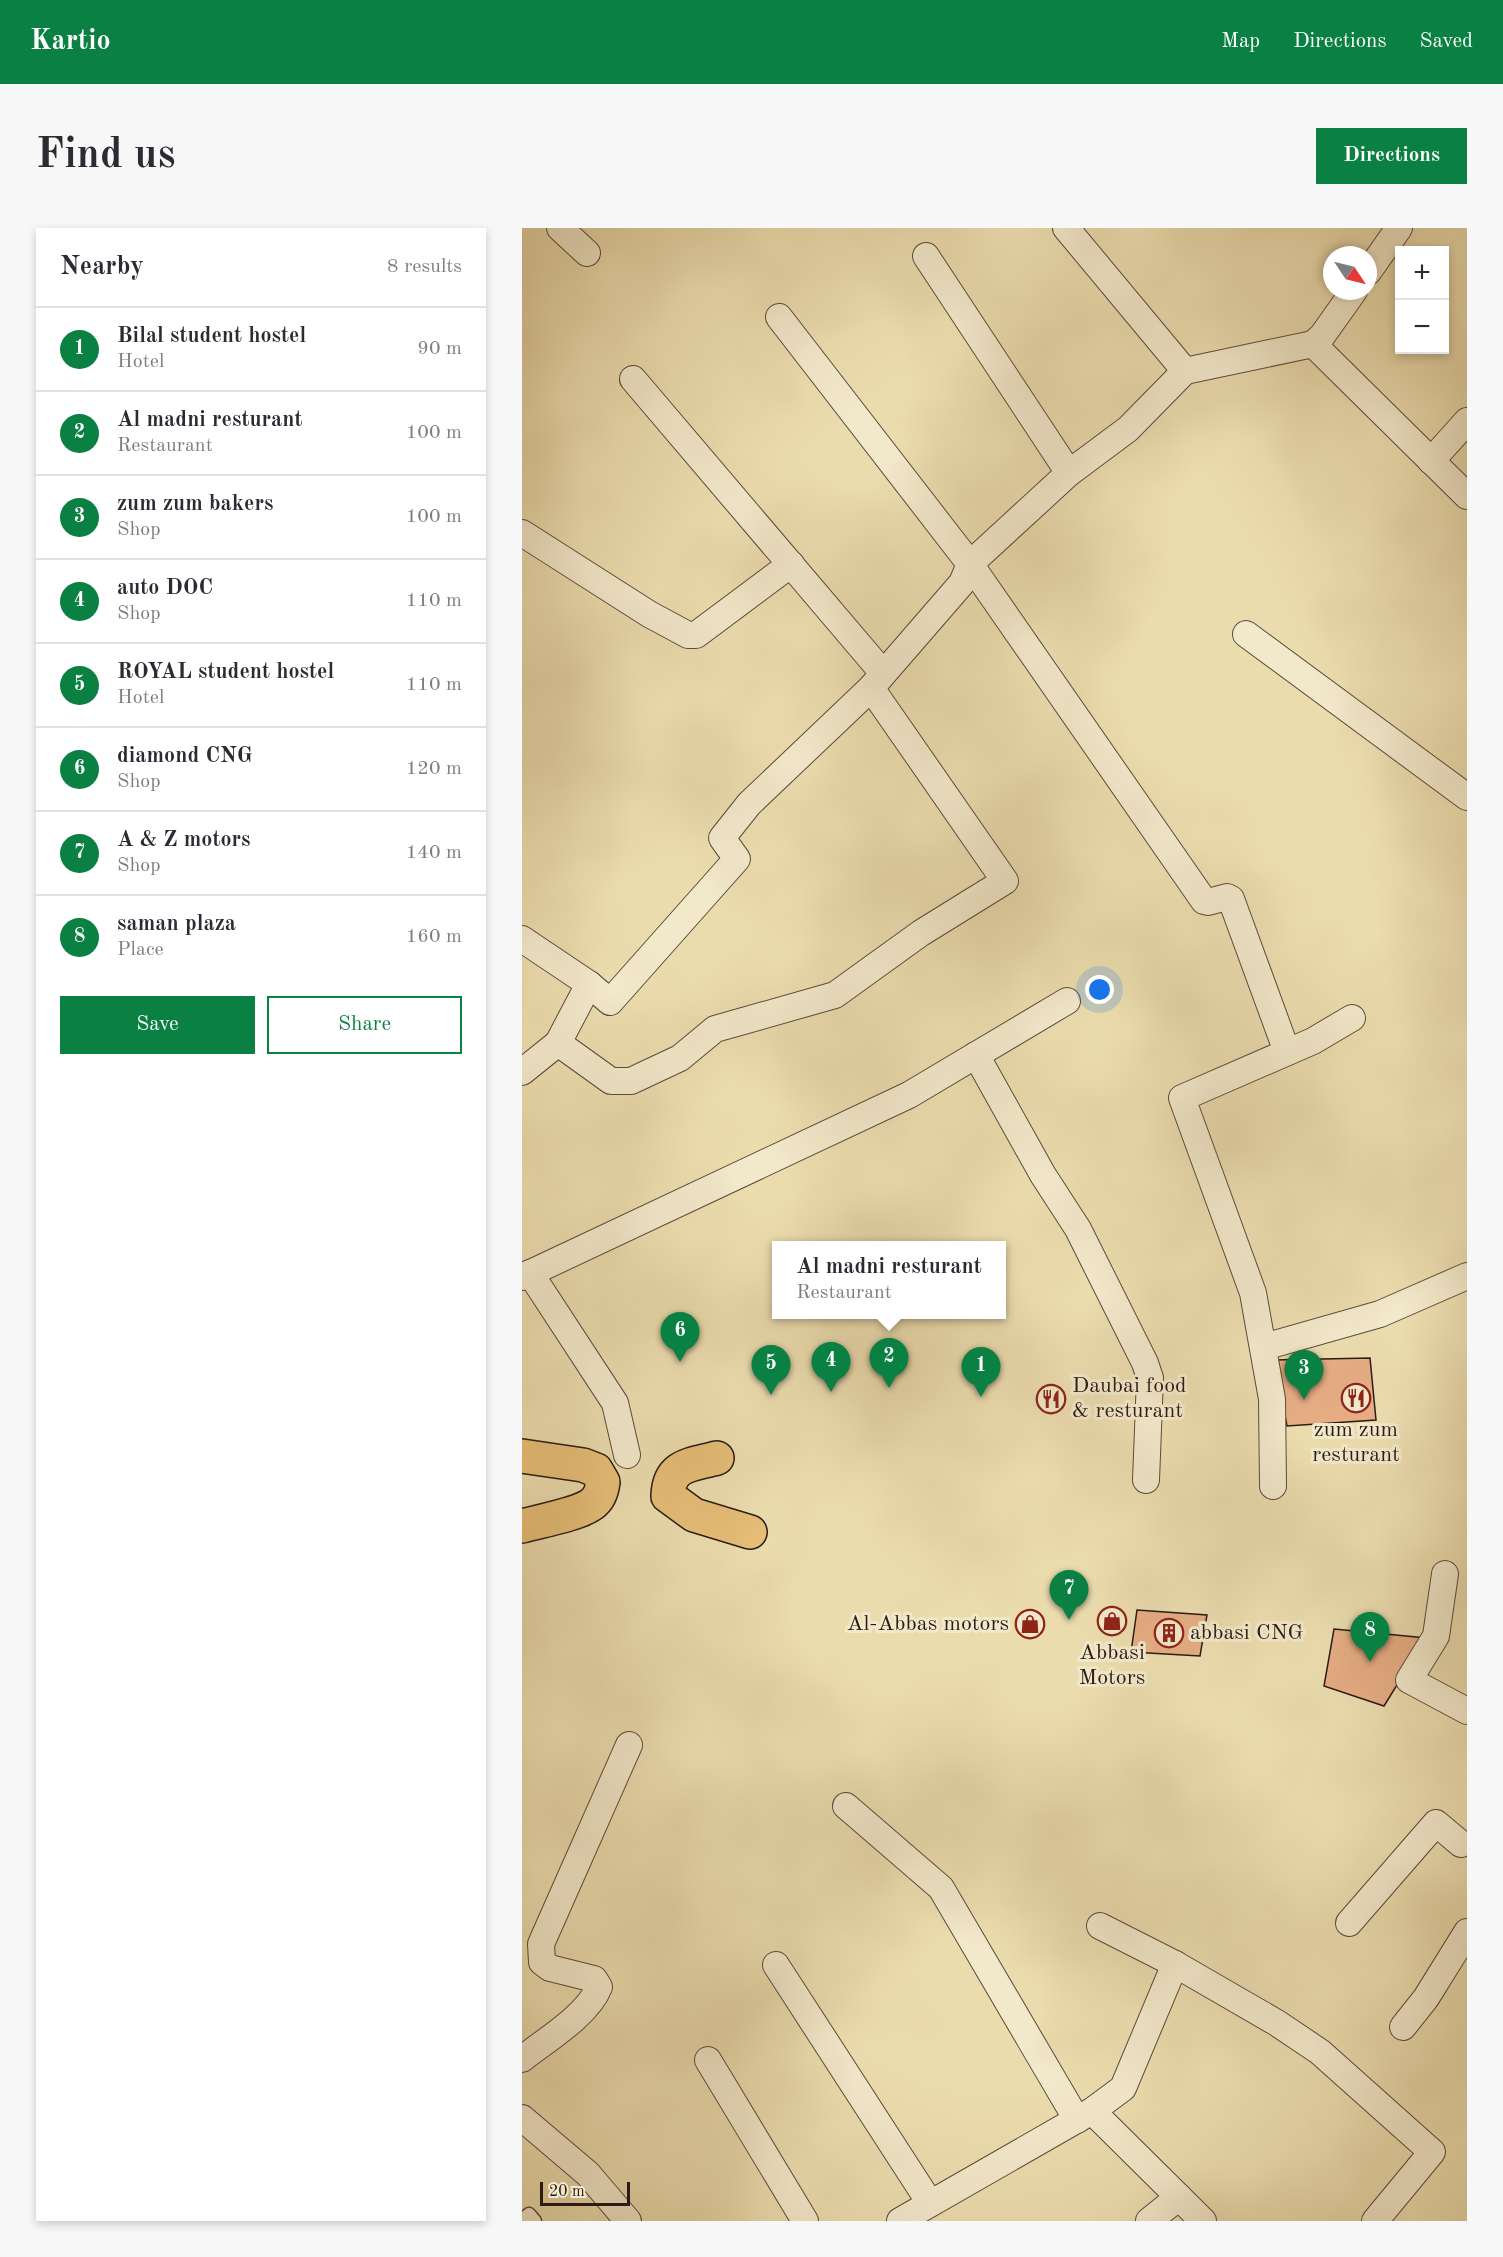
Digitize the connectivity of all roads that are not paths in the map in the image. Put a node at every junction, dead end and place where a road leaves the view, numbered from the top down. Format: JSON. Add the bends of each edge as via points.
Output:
{"nodes":[{"id":1,"x":560,"y":228,"type":"edge"},
{"id":2,"x":1066,"y":228,"type":"edge"},
{"id":3,"x":1399,"y":228,"type":"edge"},
{"id":4,"x":586,"y":253,"type":"dead end"},
{"id":5,"x":926,"y":256,"type":"dead end"},
{"id":6,"x":1377,"y":259,"type":"edge"},
{"id":7,"x":1348,"y":300,"type":"edge"},
{"id":8,"x":779,"y":316,"type":"dead end"},
{"id":9,"x":1313,"y":344,"type":"junction"},
{"id":10,"x":1185,"y":371,"type":"junction"},
{"id":11,"x":633,"y":379,"type":"dead end"},
{"id":12,"x":1467,"y":421,"type":"edge"},
{"id":13,"x":1431,"y":461,"type":"junction"},
{"id":14,"x":1069,"y":473,"type":"junction"},
{"id":15,"x":1467,"y":496,"type":"edge"},
{"id":16,"x":522,"y":533,"type":"edge"},
{"id":17,"x":791,"y":564,"type":"junction"},
{"id":18,"x":970,"y":564,"type":"junction"},
{"id":19,"x":1246,"y":634,"type":"dead end"},
{"id":20,"x":877,"y":681,"type":"junction"},
{"id":21,"x":1467,"y":798,"type":"edge"},
{"id":22,"x":522,"y":939,"type":"edge"},
{"id":23,"x":589,"y":984,"type":"junction"},
{"id":24,"x":1067,"y":1001,"type":"dead end"},
{"id":25,"x":1352,"y":1018,"type":"dead end"},
{"id":26,"x":558,"y":1042,"type":"junction"},
{"id":27,"x":1287,"y":1052,"type":"junction"},
{"id":28,"x":976,"y":1055,"type":"junction"},
{"id":29,"x":522,"y":1072,"type":"edge"},
{"id":30,"x":526,"y":1275,"type":"edge"},
{"id":31,"x":1467,"y":1276,"type":"edge"},
{"id":32,"x":1264,"y":1347,"type":"junction"},
{"id":33,"x":627,"y":1455,"type":"dead end"},
{"id":34,"x":522,"y":1456,"type":"edge"},
{"id":35,"x":717,"y":1458,"type":"dead end"},
{"id":36,"x":1146,"y":1479,"type":"dead end"},
{"id":37,"x":1273,"y":1486,"type":"dead end"},
{"id":38,"x":522,"y":1526,"type":"edge"},
{"id":39,"x":750,"y":1532,"type":"dead end"},
{"id":40,"x":1445,"y":1574,"type":"dead end"},
{"id":41,"x":1467,"y":1711,"type":"edge"},
{"id":42,"x":629,"y":1745,"type":"dead end"},
{"id":43,"x":846,"y":1806,"type":"dead end"},
{"id":44,"x":1465,"y":1845,"type":"edge"},
{"id":45,"x":1349,"y":1923,"type":"dead end"},
{"id":46,"x":1100,"y":1926,"type":"dead end"},
{"id":47,"x":1467,"y":1932,"type":"edge"},
{"id":48,"x":1175,"y":1964,"type":"junction"},
{"id":49,"x":776,"y":1965,"type":"dead end"},
{"id":50,"x":1403,"y":2027,"type":"dead end"},
{"id":51,"x":522,"y":2059,"type":"edge"},
{"id":52,"x":708,"y":2060,"type":"dead end"},
{"id":53,"x":1085,"y":2116,"type":"junction"},
{"id":54,"x":522,"y":2118,"type":"edge"},
{"id":55,"x":1179,"y":2197,"type":"junction"},
{"id":56,"x":930,"y":2204,"type":"junction"},
{"id":57,"x":522,"y":2220,"type":"edge"},
{"id":58,"x":535,"y":2221,"type":"edge"},
{"id":59,"x":628,"y":2221,"type":"edge"},
{"id":60,"x":805,"y":2221,"type":"edge"},
{"id":61,"x":900,"y":2221,"type":"edge"},
{"id":62,"x":1149,"y":2221,"type":"edge"},
{"id":63,"x":1203,"y":2221,"type":"edge"},
{"id":64,"x":1375,"y":2221,"type":"edge"}],
"edges":[{"from":1,"to":4,"type":"street"},
{"from":2,"to":10,"type":"street"},
{"from":3,"to":6,"type":"street"},
{"from":5,"to":14,"type":"street"},
{"from":7,"to":9,"type":"street"},
{"from":8,"to":18,"type":"street"},
{"from":9,"to":10,"type":"street"},
{"from":9,"to":13,"type":"street"},
{"from":10,"to":14,"type":"street","via":[[1128,429]]},
{"from":11,"to":17,"type":"street"},
{"from":12,"to":13,"type":"street"},
{"from":13,"to":15,"type":"street"},
{"from":14,"to":18,"type":"street"},
{"from":16,"to":17,"type":"street","via":[[688,635],[696,635]]},
{"from":17,"to":20,"type":"street"},
{"from":18,"to":20,"type":"street","via":[[962,583]]},
{"from":18,"to":27,"type":"street","via":[[1204,901],[1231,899]]},
{"from":19,"to":21,"type":"street"},
{"from":20,"to":23,"type":"street","via":[[749,804],[722,838],[737,859],[610,1002]]},
{"from":20,"to":26,"type":"street","via":[[1005,881],[921,933],[835,996],[715,1029],[680,1058],[631,1081],[611,1081]]},
{"from":22,"to":23,"type":"street"},
{"from":23,"to":26,"type":"street"},
{"from":24,"to":28,"type":"street"},
{"from":25,"to":27,"type":"street"},
{"from":26,"to":29,"type":"street"},
{"from":27,"to":32,"type":"street","via":[[1182,1098],[1253,1293]]},
{"from":28,"to":30,"type":"street","via":[[909,1095]]},
{"from":28,"to":36,"type":"street","via":[[1078,1230],[1145,1363],[1150,1378]]},
{"from":30,"to":33,"type":"street","via":[[615,1403]]},
{"from":31,"to":32,"type":"street","via":[[1380,1314]]},
{"from":32,"to":37,"type":"street","via":[[1272,1399]]},
{"from":34,"to":38,"type":"main road","via":[[584,1465],[596,1470],[603,1482],[593,1504]]},
{"from":35,"to":39,"type":"main road","via":[[676,1471],[668,1482],[668,1496],[694,1515]]},
{"from":40,"to":41,"type":"street","via":[[1436,1636],[1408,1680]]},
{"from":42,"to":51,"type":"street","via":[[541,1944],[542,1962],[550,1968],[594,1979],[599,1987],[594,2000]]},
{"from":43,"to":53,"type":"street","via":[[941,1888]]},
{"from":44,"to":45,"type":"street","via":[[1436,1822]]},
{"from":46,"to":48,"type":"street"},
{"from":47,"to":50,"type":"street"},
{"from":48,"to":53,"type":"street","via":[[1123,2088]]},
{"from":48,"to":64,"type":"street","via":[[1320,2052],[1432,2152]]},
{"from":49,"to":56,"type":"street"},
{"from":52,"to":60,"type":"street"},
{"from":53,"to":55,"type":"street"},
{"from":53,"to":56,"type":"street"},
{"from":54,"to":59,"type":"street","via":[[588,2174]]},
{"from":55,"to":62,"type":"street"},
{"from":55,"to":63,"type":"street"},
{"from":56,"to":61,"type":"street"},
{"from":57,"to":58,"type":"lane","via":[[530,2214]]}]}
